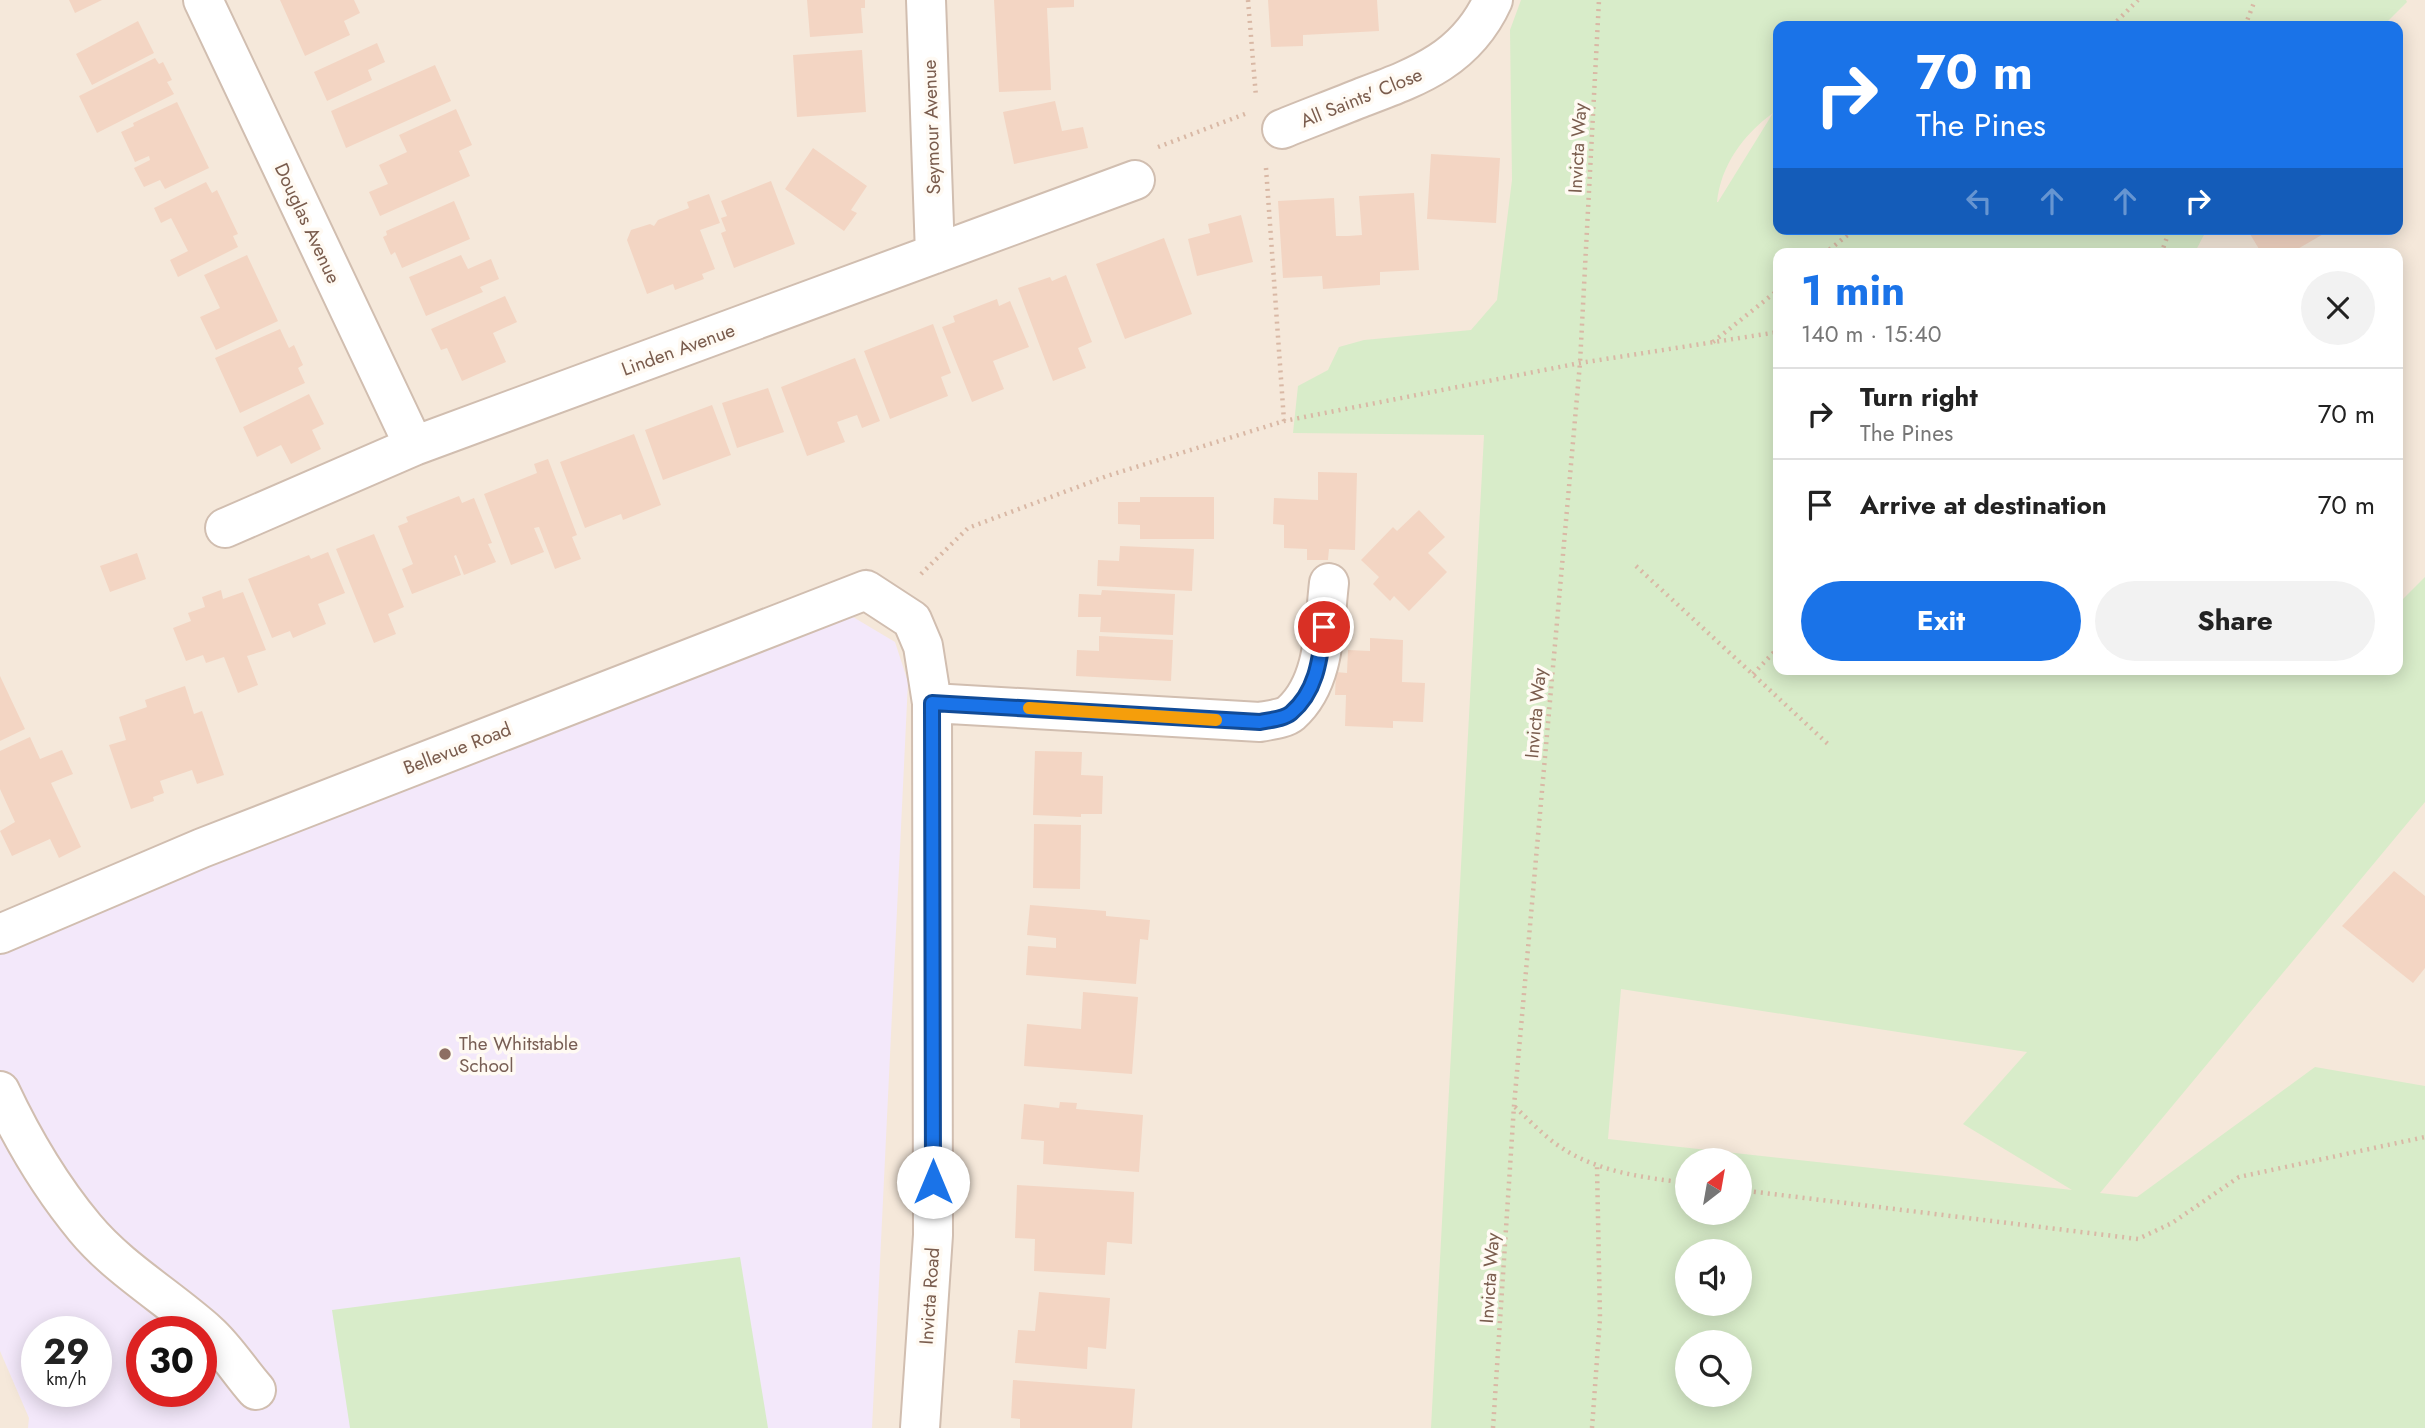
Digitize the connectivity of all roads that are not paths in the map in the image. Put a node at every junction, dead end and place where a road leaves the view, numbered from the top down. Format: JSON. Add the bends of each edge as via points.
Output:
{"nodes":[{"id":1,"x":203,"y":0,"type":"edge"},
{"id":2,"x":926,"y":0,"type":"edge"},
{"id":3,"x":1493,"y":0,"type":"edge"},
{"id":4,"x":1282,"y":129,"type":"dead end"},
{"id":5,"x":1135,"y":180,"type":"road end"},
{"id":6,"x":935,"y":254,"type":"junction"},
{"id":7,"x":414,"y":446,"type":"junction"},
{"id":8,"x":225,"y":528,"type":"dead end"},
{"id":9,"x":1329,"y":583,"type":"dead end"},
{"id":10,"x":912,"y":620,"type":"joint"},
{"id":11,"x":932,"y":703,"type":"junction"},
{"id":12,"x":0,"y":934,"type":"edge"},
{"id":13,"x":0,"y":1091,"type":"edge"},
{"id":14,"x":256,"y":1390,"type":"dead end"},
{"id":15,"x":920,"y":1428,"type":"edge"}],
"edges":[{"from":1,"to":7,"type":"street","name":"Douglas Avenue"},
{"from":2,"to":6,"type":"street","name":"Seymour Avenue"},
{"from":3,"to":4,"type":"street","name":"All Saints' Close","via":[[1472,36],[1422,75]]},
{"from":5,"to":6,"type":"street","name":"Linden Avenue"},
{"from":6,"to":7,"type":"street","name":"Linden Avenue"},
{"from":7,"to":8,"type":"street","name":"Linden Avenue"},
{"from":9,"to":11,"type":"street","via":[[1318,671],[1290,714],[1260,722]]},
{"from":10,"to":11,"type":"street","name":"Invicta Road","via":[[923,646]]},
{"from":10,"to":12,"type":"street","name":"Bellevue Road","via":[[866,590],[202,848]]},
{"from":11,"to":15,"type":"street","name":"Invicta Road","via":[[933,1236]]},
{"from":13,"to":14,"type":"street","via":[[41,1168],[86,1229],[211,1335]]}]}
